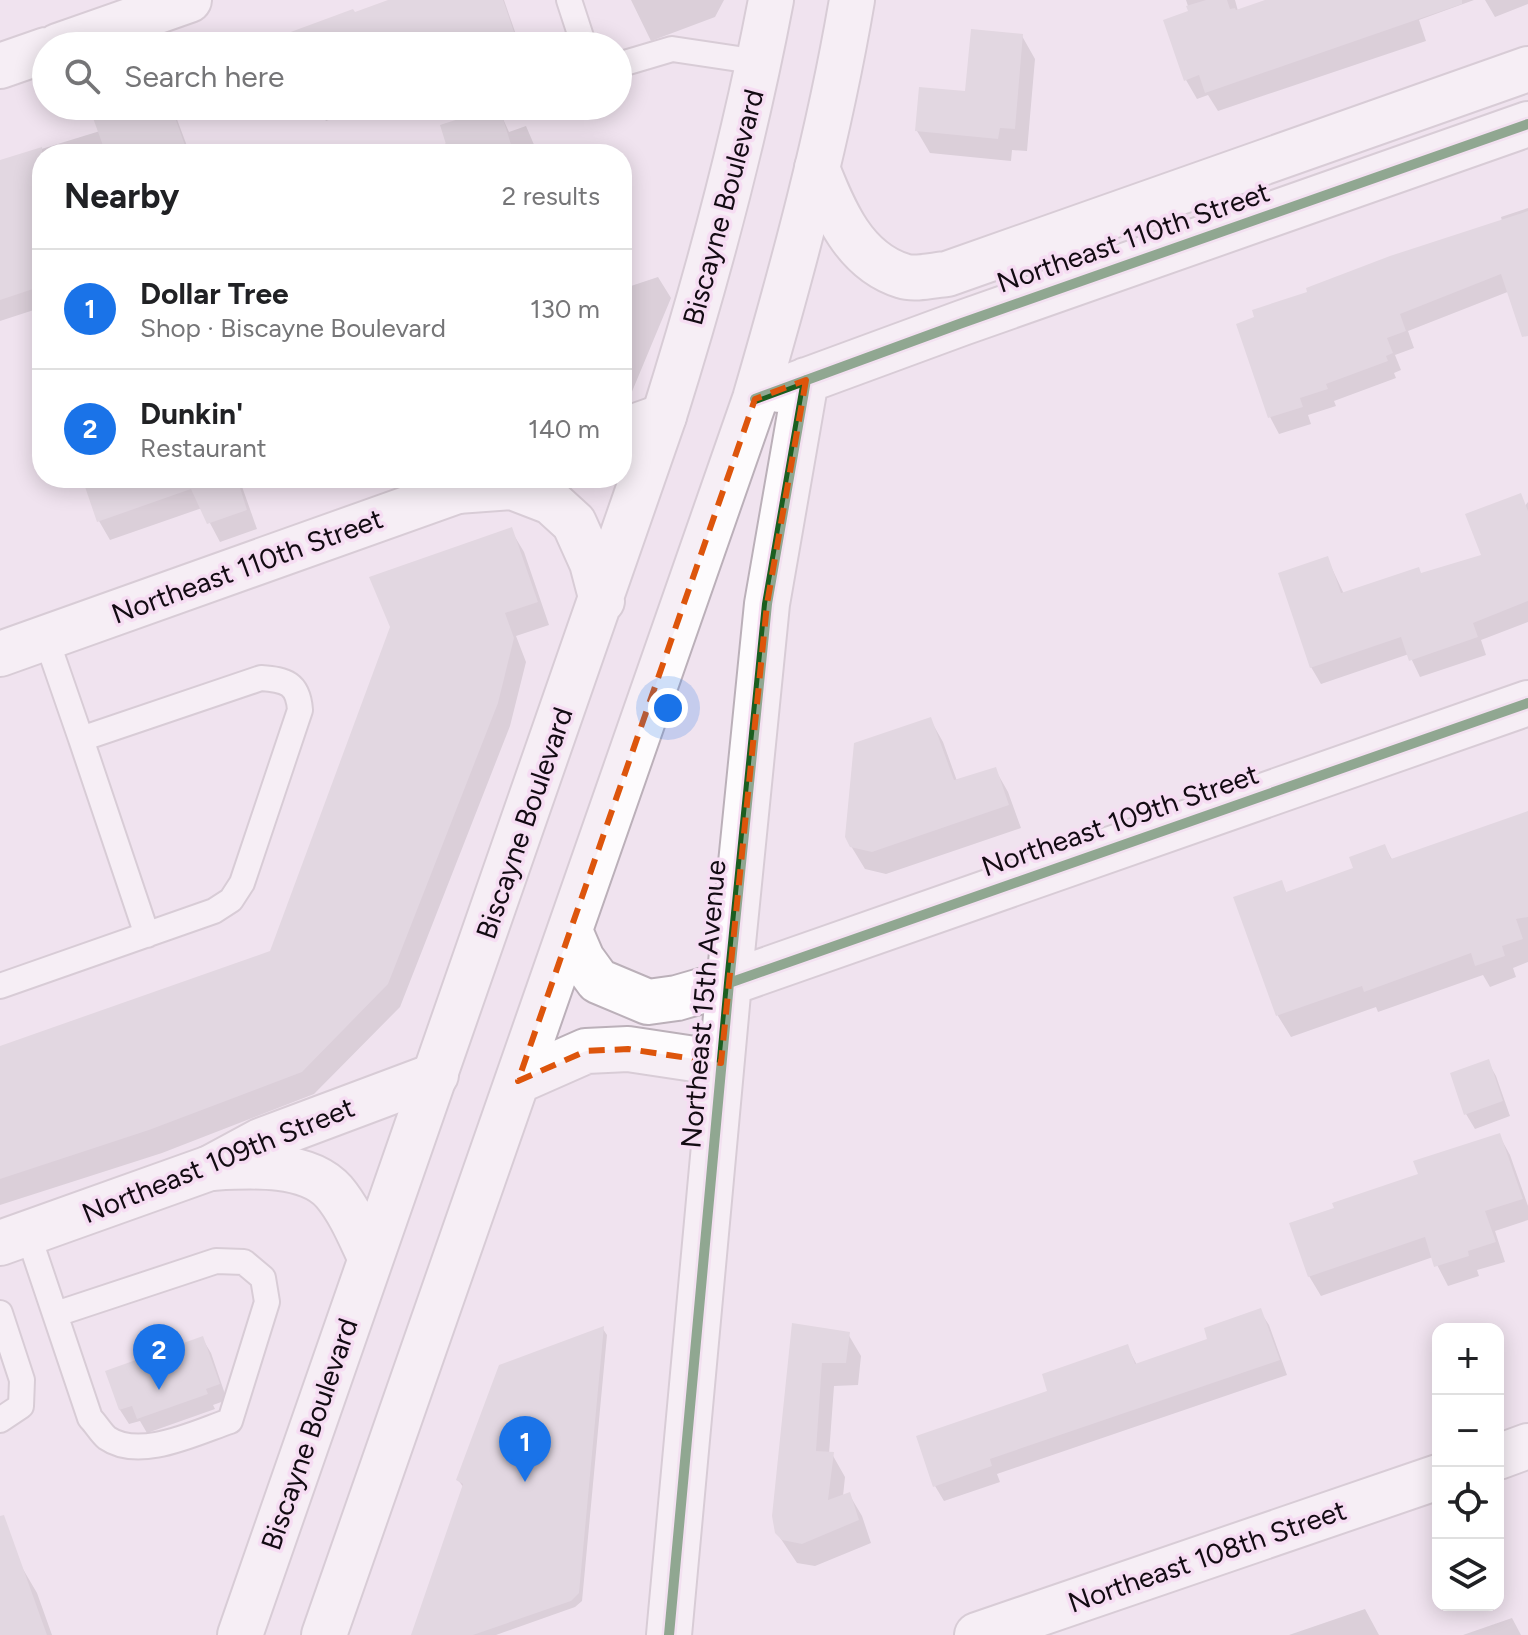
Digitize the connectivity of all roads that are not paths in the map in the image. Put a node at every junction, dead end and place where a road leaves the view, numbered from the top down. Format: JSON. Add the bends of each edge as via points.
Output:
{"nodes":[{"id":1,"x":189,"y":0,"type":"edge"},
{"id":2,"x":569,"y":0,"type":"edge"},
{"id":3,"x":771,"y":0,"type":"edge"},
{"id":4,"x":852,"y":0,"type":"edge"},
{"id":5,"x":98,"y":32,"type":"edge"},
{"id":6,"x":579,"y":32,"type":"edge"},
{"id":7,"x":32,"y":55,"type":"edge"},
{"id":8,"x":632,"y":61,"type":"edge"},
{"id":9,"x":759,"y":62,"type":"junction"},
{"id":10,"x":0,"y":66,"type":"edge"},
{"id":11,"x":1528,"y":69,"type":"edge"},
{"id":12,"x":1528,"y":124,"type":"edge"},
{"id":13,"x":817,"y":168,"type":"junction"},
{"id":14,"x":947,"y":274,"type":"junction"},
{"id":15,"x":962,"y":323,"type":"junction"},
{"id":16,"x":806,"y":380,"type":"junction"},
{"id":17,"x":755,"y":399,"type":"junction"},
{"id":18,"x":664,"y":416,"type":"junction"},
{"id":19,"x":632,"y":427,"type":"edge"},
{"id":20,"x":468,"y":488,"type":"edge"},
{"id":21,"x":515,"y":488,"type":"edge"},
{"id":22,"x":602,"y":601,"type":"junction"},
{"id":23,"x":46,"y":638,"type":"junction"},
{"id":24,"x":0,"y":654,"type":"edge"},
{"id":25,"x":1528,"y":703,"type":"edge"},
{"id":26,"x":81,"y":739,"type":"junction"},
{"id":27,"x":570,"y":931,"type":"junction"},
{"id":28,"x":147,"y":935,"type":"junction"},
{"id":29,"x":729,"y":983,"type":"junction"},
{"id":30,"x":0,"y":986,"type":"edge"},
{"id":31,"x":721,"y":1063,"type":"junction"},
{"id":32,"x":436,"y":1075,"type":"junction"},
{"id":33,"x":518,"y":1081,"type":"junction"},
{"id":34,"x":210,"y":1168,"type":"junction"},
{"id":35,"x":14,"y":1239,"type":"edge"},
{"id":36,"x":370,"y":1257,"type":"junction"},
{"id":37,"x":0,"y":1313,"type":"edge"},
{"id":38,"x":56,"y":1314,"type":"junction"},
{"id":39,"x":0,"y":1420,"type":"edge"},
{"id":40,"x":1528,"y":1446,"type":"edge"},
{"id":41,"x":1504,"y":1455,"type":"edge"},
{"id":42,"x":1432,"y":1479,"type":"edge"},
{"id":43,"x":240,"y":1635,"type":"edge"},
{"id":44,"x":324,"y":1635,"type":"edge"},
{"id":45,"x":669,"y":1635,"type":"edge"},
{"id":46,"x":977,"y":1635,"type":"edge"}],
"edges":[{"from":1,"to":5,"type":"street"},
{"from":2,"to":6,"type":"lane"},
{"from":3,"to":9,"type":"street","name":"Biscayne Boulevard"},
{"from":4,"to":13,"type":"street"},
{"from":7,"to":10,"type":"street"},
{"from":8,"to":9,"type":"lane","via":[[672,49]]},
{"from":9,"to":18,"type":"street","name":"Biscayne Boulevard","via":[[721,224]]},
{"from":11,"to":14,"type":"street","name":"Northeast 110th Street"},
{"from":12,"to":15,"type":"street","name":"Northeast 110th Street"},
{"from":13,"to":14,"type":"street","name":"Northeast 110th Street","via":[[848,235],[875,262],[906,278]]},
{"from":13,"to":17,"type":"street"},
{"from":14,"to":15,"type":"lane"},
{"from":15,"to":16,"type":"street","name":"Northeast 110th Street"},
{"from":16,"to":17,"type":"street","name":"Northeast 110th Street"},
{"from":16,"to":29,"type":"street","name":"Northeast 15th Avenue","via":[[767,604]]},
{"from":17,"to":27,"type":"street"},
{"from":18,"to":19,"type":"street"},
{"from":18,"to":22,"type":"street","name":"Biscayne Boulevard"},
{"from":20,"to":23,"type":"street","name":"Northeast 110th Street"},
{"from":21,"to":22,"type":"street","name":"Northeast 110th Street","via":[[551,502],[574,523]]},
{"from":22,"to":32,"type":"street","name":"Biscayne Boulevard"},
{"from":23,"to":24,"type":"street","name":"Northeast 110th Street"},
{"from":23,"to":26,"type":"lane"},
{"from":25,"to":29,"type":"street","name":"Northeast 109th Street"},
{"from":26,"to":28,"type":"lane"},
{"from":26,"to":28,"type":"lane","via":[[261,678],[291,684],[299,695],[300,710],[242,883],[231,900],[214,911]]},
{"from":27,"to":29,"type":"street","name":"Northeast 109th Street","via":[[598,981],[648,1002]]},
{"from":27,"to":33,"type":"street"},
{"from":28,"to":30,"type":"lane"},
{"from":29,"to":31,"type":"street","name":"Northeast 15th Avenue"},
{"from":31,"to":33,"type":"street","via":[[628,1049],[586,1051]]},
{"from":31,"to":45,"type":"street","name":"Northeast 15th Avenue"},
{"from":32,"to":34,"type":"street","name":"Northeast 109th Street","via":[[260,1141]]},
{"from":32,"to":36,"type":"street","name":"Biscayne Boulevard"},
{"from":33,"to":44,"type":"street"},
{"from":34,"to":35,"type":"street","name":"Northeast 109th Street"},
{"from":34,"to":36,"type":"street","via":[[266,1166],[306,1175],[328,1187],[354,1222]]},
{"from":35,"to":38,"type":"lane"},
{"from":36,"to":43,"type":"street","name":"Biscayne Boulevard"},
{"from":37,"to":39,"type":"lane","via":[[22,1380],[21,1406]]},
{"from":38,"to":38,"type":"lane","via":[[90,1418],[108,1438],[131,1446],[157,1446],[230,1421],[267,1302],[263,1278],[244,1262],[216,1261]]},
{"from":40,"to":41,"type":"street"},
{"from":42,"to":46,"type":"street","name":"Northeast 108th Street"}]}
